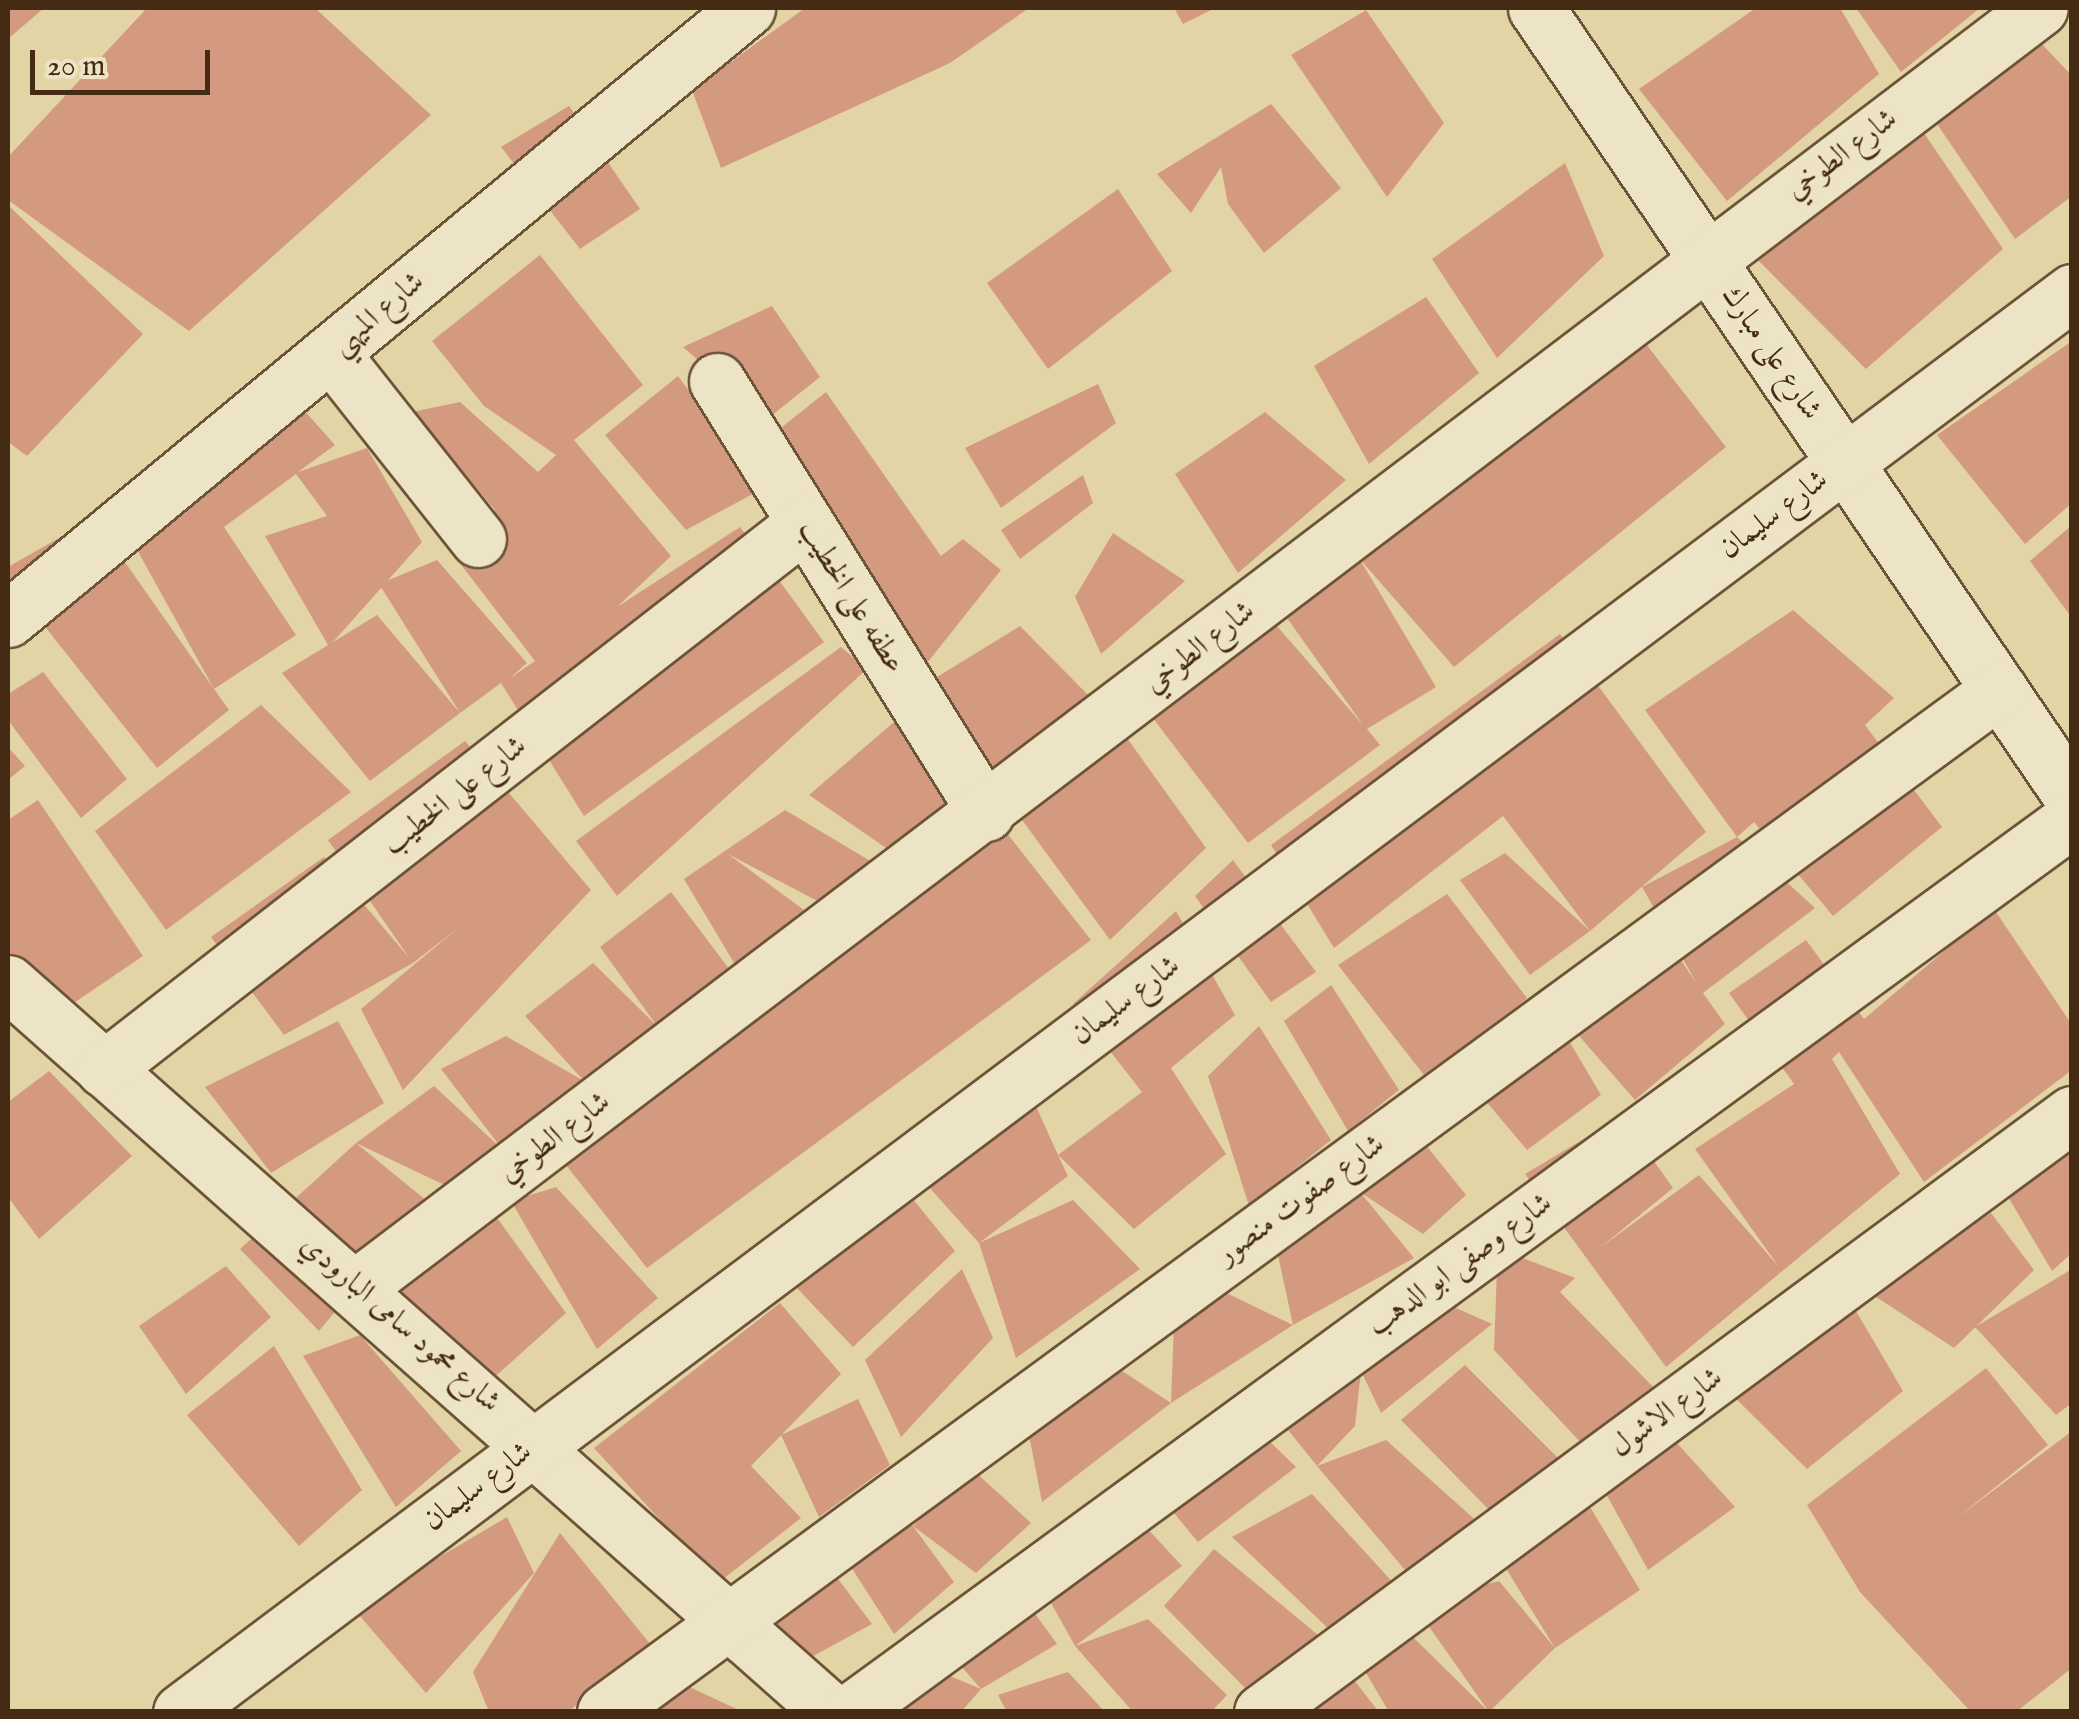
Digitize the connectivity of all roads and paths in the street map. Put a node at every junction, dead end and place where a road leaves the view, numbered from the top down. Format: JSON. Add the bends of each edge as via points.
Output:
{"nodes":[{"id":1,"x":747,"y":8,"type":"edge"},
{"id":2,"x":1536,"y":8,"type":"edge"},
{"id":3,"x":2040,"y":8,"type":"edge"},
{"id":4,"x":1706,"y":256,"type":"junction"},
{"id":5,"x":2072,"y":292,"type":"edge"},
{"id":6,"x":331,"y":353,"type":"junction"},
{"id":7,"x":717,"y":381,"type":"dead end"},
{"id":8,"x":1844,"y":463,"type":"junction"},
{"id":9,"x":805,"y":524,"type":"junction"},
{"id":10,"x":478,"y":539,"type":"dead end"},
{"id":11,"x":8,"y":620,"type":"edge"},
{"id":12,"x":1998,"y":690,"type":"junction"},
{"id":13,"x":2072,"y":797,"type":"edge"},
{"id":14,"x":986,"y":813,"type":"junction"},
{"id":15,"x":2072,"y":819,"type":"edge"},
{"id":16,"x":8,"y":983,"type":"edge"},
{"id":17,"x":104,"y":1068,"type":"junction"},
{"id":18,"x":2072,"y":1114,"type":"edge"},
{"id":19,"x":358,"y":1286,"type":"junction"},
{"id":20,"x":536,"y":1444,"type":"junction"},
{"id":21,"x":726,"y":1619,"type":"junction"},
{"id":22,"x":182,"y":1712,"type":"edge"},
{"id":23,"x":606,"y":1712,"type":"edge"},
{"id":24,"x":831,"y":1712,"type":"edge"},
{"id":25,"x":850,"y":1712,"type":"edge"},
{"id":26,"x":1262,"y":1712,"type":"edge"}],
"edges":[{"from":1,"to":6,"type":"street","name":"شارع الميهي"},
{"from":2,"to":4,"type":"street","name":"شارع على مبارك"},
{"from":3,"to":4,"type":"street","name":"شارع الطوخي"},
{"from":4,"to":8,"type":"street","name":"شارع على مبارك"},
{"from":4,"to":14,"type":"street","name":"شارع الطوخي"},
{"from":5,"to":8,"type":"street","name":"شارع سليمان"},
{"from":6,"to":10,"type":"street"},
{"from":6,"to":11,"type":"street","name":"شارع الميهي"},
{"from":7,"to":9,"type":"street","name":"عطفه على الخطيب"},
{"from":8,"to":12,"type":"street","name":"شارع على مبارك"},
{"from":8,"to":20,"type":"street","name":"شارع سليمان"},
{"from":9,"to":14,"type":"street","name":"عطفه على الخطيب"},
{"from":9,"to":17,"type":"street","name":"شارع على الخطيب"},
{"from":12,"to":13,"type":"street","name":"شارع على مبارك"},
{"from":12,"to":21,"type":"street","name":"شارع صفوت منصور"},
{"from":14,"to":19,"type":"street","name":"شارع الطوخي"},
{"from":15,"to":25,"type":"street","name":"شارع وصفى ابو الدهب"},
{"from":16,"to":17,"type":"street","name":"شارع محمود سامى البارودي"},
{"from":17,"to":19,"type":"street","name":"شارع محمود سامى البارودي"},
{"from":18,"to":26,"type":"street","name":"شارع الاشول"},
{"from":19,"to":20,"type":"street","name":"شارع محمود سامى البارودي"},
{"from":20,"to":21,"type":"street","name":"شارع محمود سامى البارودي"},
{"from":20,"to":22,"type":"street","name":"شارع سليمان"},
{"from":21,"to":23,"type":"street","name":"شارع صفوت منصور"},
{"from":21,"to":24,"type":"street","name":"شارع محمود سامى البارودي"}]}
